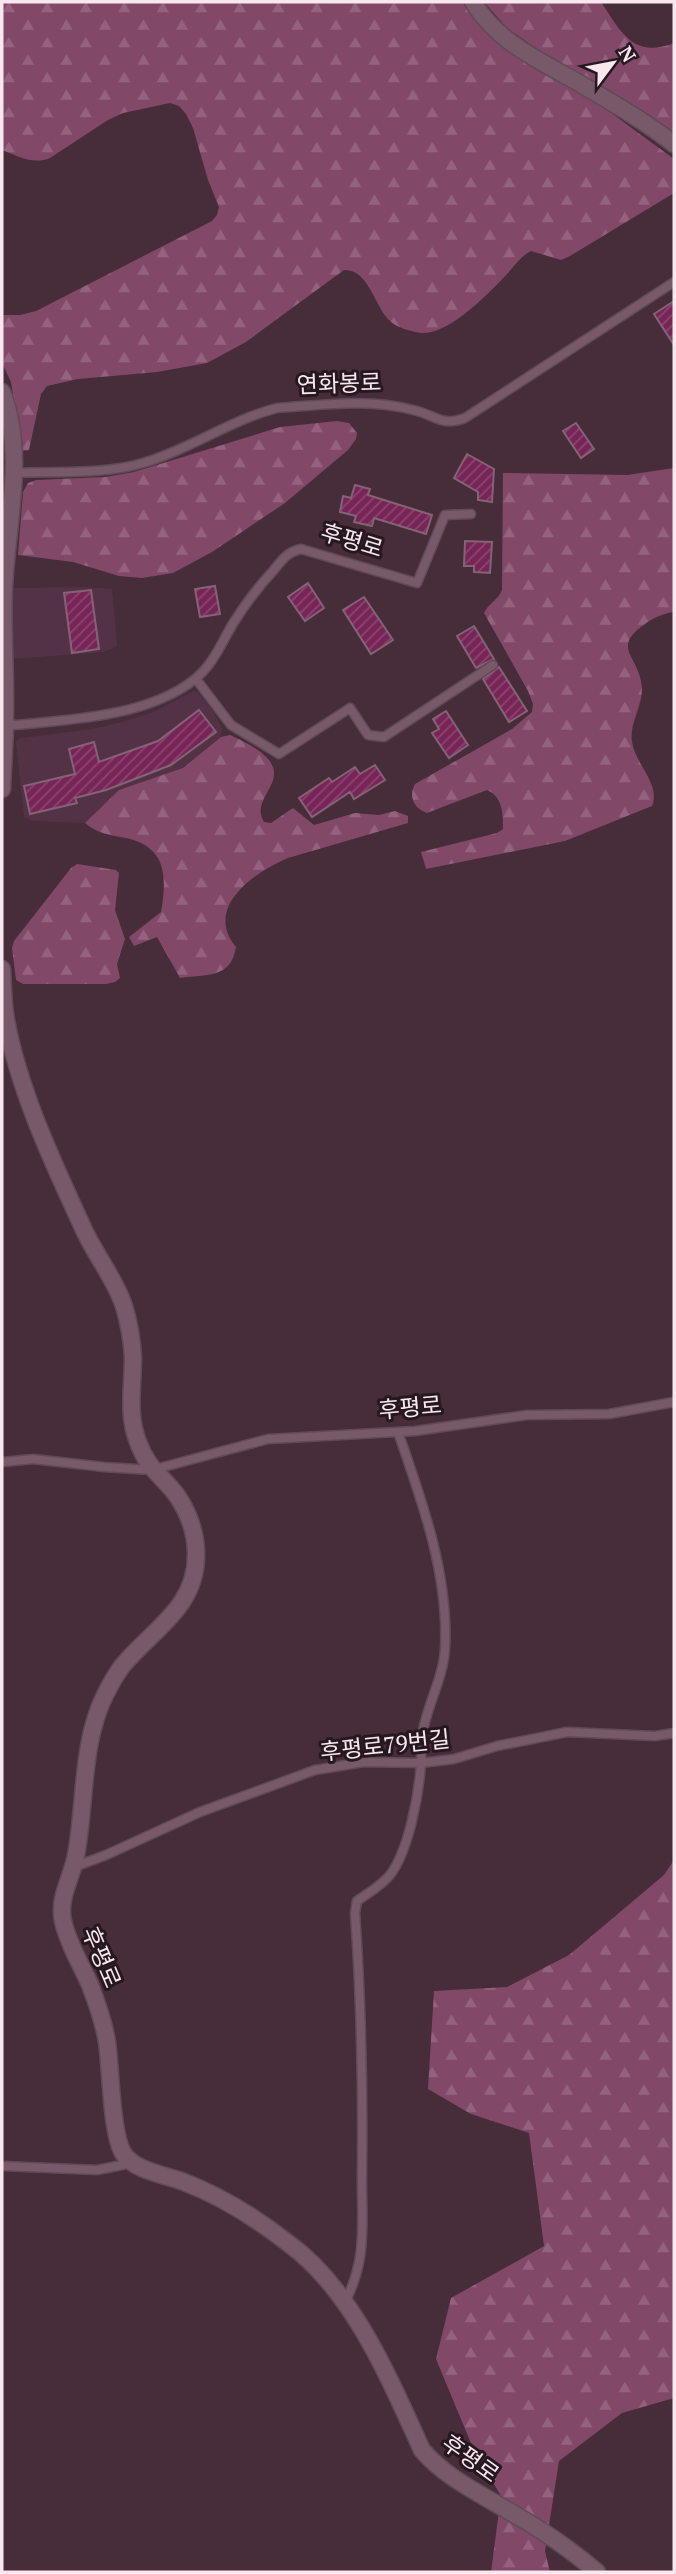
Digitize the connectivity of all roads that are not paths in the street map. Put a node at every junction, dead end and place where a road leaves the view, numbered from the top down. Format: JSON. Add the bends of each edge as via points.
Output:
{"nodes":[{"id":1,"x":473,"y":2,"type":"edge"},
{"id":2,"x":674,"y":144,"type":"edge"},
{"id":3,"x":674,"y":282,"type":"edge"},
{"id":4,"x":2,"y":392,"type":"edge"},
{"id":5,"x":14,"y":473,"type":"junction"},
{"id":6,"x":471,"y":514,"type":"dead end"},
{"id":7,"x":5,"y":530,"type":"edge"},
{"id":8,"x":493,"y":665,"type":"dead end"},
{"id":9,"x":196,"y":679,"type":"junction"},
{"id":10,"x":5,"y":726,"type":"junction"},
{"id":11,"x":2,"y":789,"type":"edge"},
{"id":12,"x":2,"y":969,"type":"edge"},
{"id":13,"x":5,"y":1032,"type":"edge"},
{"id":14,"x":674,"y":1402,"type":"edge"},
{"id":15,"x":398,"y":1432,"type":"junction"},
{"id":16,"x":2,"y":1462,"type":"edge"},
{"id":17,"x":152,"y":1470,"type":"junction"},
{"id":18,"x":674,"y":1733,"type":"edge"},
{"id":19,"x":421,"y":1763,"type":"junction"},
{"id":20,"x":74,"y":1867,"type":"junction"},
{"id":21,"x":132,"y":2163,"type":"junction"},
{"id":22,"x":2,"y":2166,"type":"edge"},
{"id":23,"x":344,"y":2304,"type":"junction"},
{"id":24,"x":597,"y":2572,"type":"edge"}],
"edges":[{"from":1,"to":2,"type":"street","via":[[488,23],[526,54]]},
{"from":3,"to":5,"type":"lane","name":"연화봉로","via":[[465,418],[452,422],[387,403],[277,408],[142,463]]},
{"from":4,"to":5,"type":"street","via":[[9,411]]},
{"from":5,"to":7,"type":"street"},
{"from":6,"to":9,"type":"lane","name":"후평로","via":[[445,514],[417,583],[301,549],[289,551],[251,595]]},
{"from":7,"to":10,"type":"street"},
{"from":8,"to":9,"type":"lane","via":[[384,737],[368,735],[350,708],[279,754],[230,725]]},
{"from":9,"to":10,"type":"lane","name":"후평로","via":[[158,700],[106,714]]},
{"from":10,"to":11,"type":"street"},
{"from":12,"to":13,"type":"street","name":"후평로"},
{"from":13,"to":17,"type":"street","name":"후평로","via":[[86,1235],[122,1300],[133,1357],[131,1421]]},
{"from":14,"to":15,"type":"lane","name":"후평로","via":[[609,1414],[527,1415]]},
{"from":15,"to":17,"type":"lane","name":"후평로","via":[[268,1439]]},
{"from":15,"to":19,"type":"lane","via":[[436,1553],[443,1613],[444,1650],[421,1742]]},
{"from":16,"to":17,"type":"lane","name":"후평로","via":[[33,1459]]},
{"from":17,"to":20,"type":"street","name":"후평로","via":[[177,1496],[189,1519],[196,1556],[194,1579],[185,1600],[120,1668],[104,1697],[92,1728]]},
{"from":18,"to":19,"type":"lane","name":"후평로79번길","via":[[567,1731]]},
{"from":19,"to":20,"type":"lane","name":"후평로79번길","via":[[364,1762],[315,1770],[200,1812]]},
{"from":19,"to":23,"type":"lane","via":[[402,1852],[391,1874],[357,1901],[355,1913],[362,2030],[363,2237],[360,2268]]},
{"from":20,"to":21,"type":"street","name":"후평로","via":[[63,1895],[65,1929],[104,2029],[118,2137]]},
{"from":21,"to":22,"type":"lane","via":[[97,2170]]},
{"from":21,"to":23,"type":"street","name":"후평로","via":[[189,2183],[264,2226],[316,2265]]},
{"from":23,"to":24,"type":"street","name":"후평로","via":[[386,2368],[431,2461],[459,2483],[551,2536]]}]}
